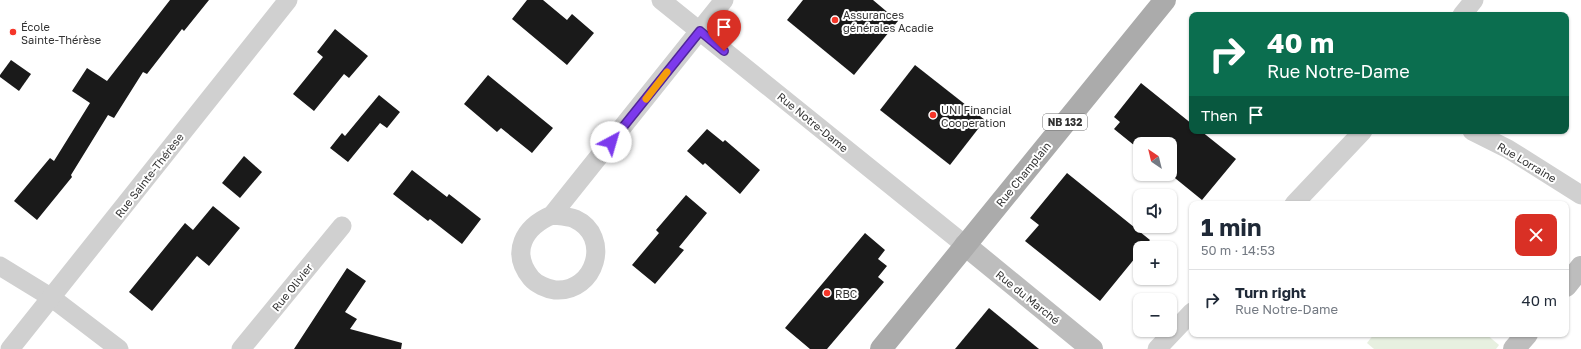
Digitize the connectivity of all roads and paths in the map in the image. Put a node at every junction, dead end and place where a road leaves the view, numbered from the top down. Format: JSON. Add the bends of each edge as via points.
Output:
{"nodes":[{"id":1,"x":288,"y":0,"type":"edge"},
{"id":2,"x":661,"y":0,"type":"edge"},
{"id":3,"x":724,"y":0,"type":"edge"},
{"id":4,"x":1165,"y":0,"type":"edge"},
{"id":5,"x":1474,"y":0,"type":"edge"},
{"id":6,"x":1464,"y":12,"type":"edge"},
{"id":7,"x":700,"y":31,"type":"junction"},
{"id":8,"x":1360,"y":134,"type":"edge"},
{"id":9,"x":1478,"y":134,"type":"edge"},
{"id":10,"x":1581,"y":194,"type":"edge"},
{"id":11,"x":1297,"y":201,"type":"edge"},
{"id":12,"x":552,"y":216,"type":"dead end"},
{"id":13,"x":342,"y":226,"type":"dead end"},
{"id":14,"x":965,"y":245,"type":"junction"},
{"id":15,"x":0,"y":266,"type":"edge"},
{"id":16,"x":1581,"y":268,"type":"edge"},
{"id":17,"x":1569,"y":282,"type":"edge"},
{"id":18,"x":52,"y":298,"type":"junction"},
{"id":19,"x":1189,"y":315,"type":"edge"},
{"id":20,"x":1524,"y":337,"type":"edge"},
{"id":21,"x":10,"y":349,"type":"edge"},
{"id":22,"x":119,"y":349,"type":"edge"},
{"id":23,"x":241,"y":349,"type":"edge"},
{"id":24,"x":881,"y":349,"type":"edge"},
{"id":25,"x":1092,"y":349,"type":"edge"},
{"id":26,"x":1157,"y":349,"type":"edge"},
{"id":27,"x":1514,"y":349,"type":"edge"}],
"edges":[{"from":1,"to":18,"type":"street","name":"Rue Sainte-Thérèse"},
{"from":2,"to":7,"type":"street","name":"Rue Notre-Dame"},
{"from":3,"to":7,"type":"street"},
{"from":4,"to":14,"type":"main road","name":"Rue Champlain","number":"NB 132"},
{"from":5,"to":6,"type":"street"},
{"from":7,"to":12,"type":"street"},
{"from":7,"to":14,"type":"street","name":"Rue Notre-Dame"},
{"from":8,"to":11,"type":"street"},
{"from":9,"to":10,"type":"street","name":"Rue Lorraine","via":[[1508,149]]},
{"from":13,"to":23,"type":"street","name":"Rue Olivier"},
{"from":14,"to":24,"type":"main road","name":"Rue Champlain","number":"NB 132"},
{"from":14,"to":25,"type":"street","name":"Rue du Marché"},
{"from":15,"to":18,"type":"street"},
{"from":16,"to":17,"type":"street"},
{"from":18,"to":21,"type":"street","name":"Rue Sainte-Thérèse"},
{"from":18,"to":22,"type":"street"},
{"from":19,"to":26,"type":"street"},
{"from":20,"to":27,"type":"street"}]}
